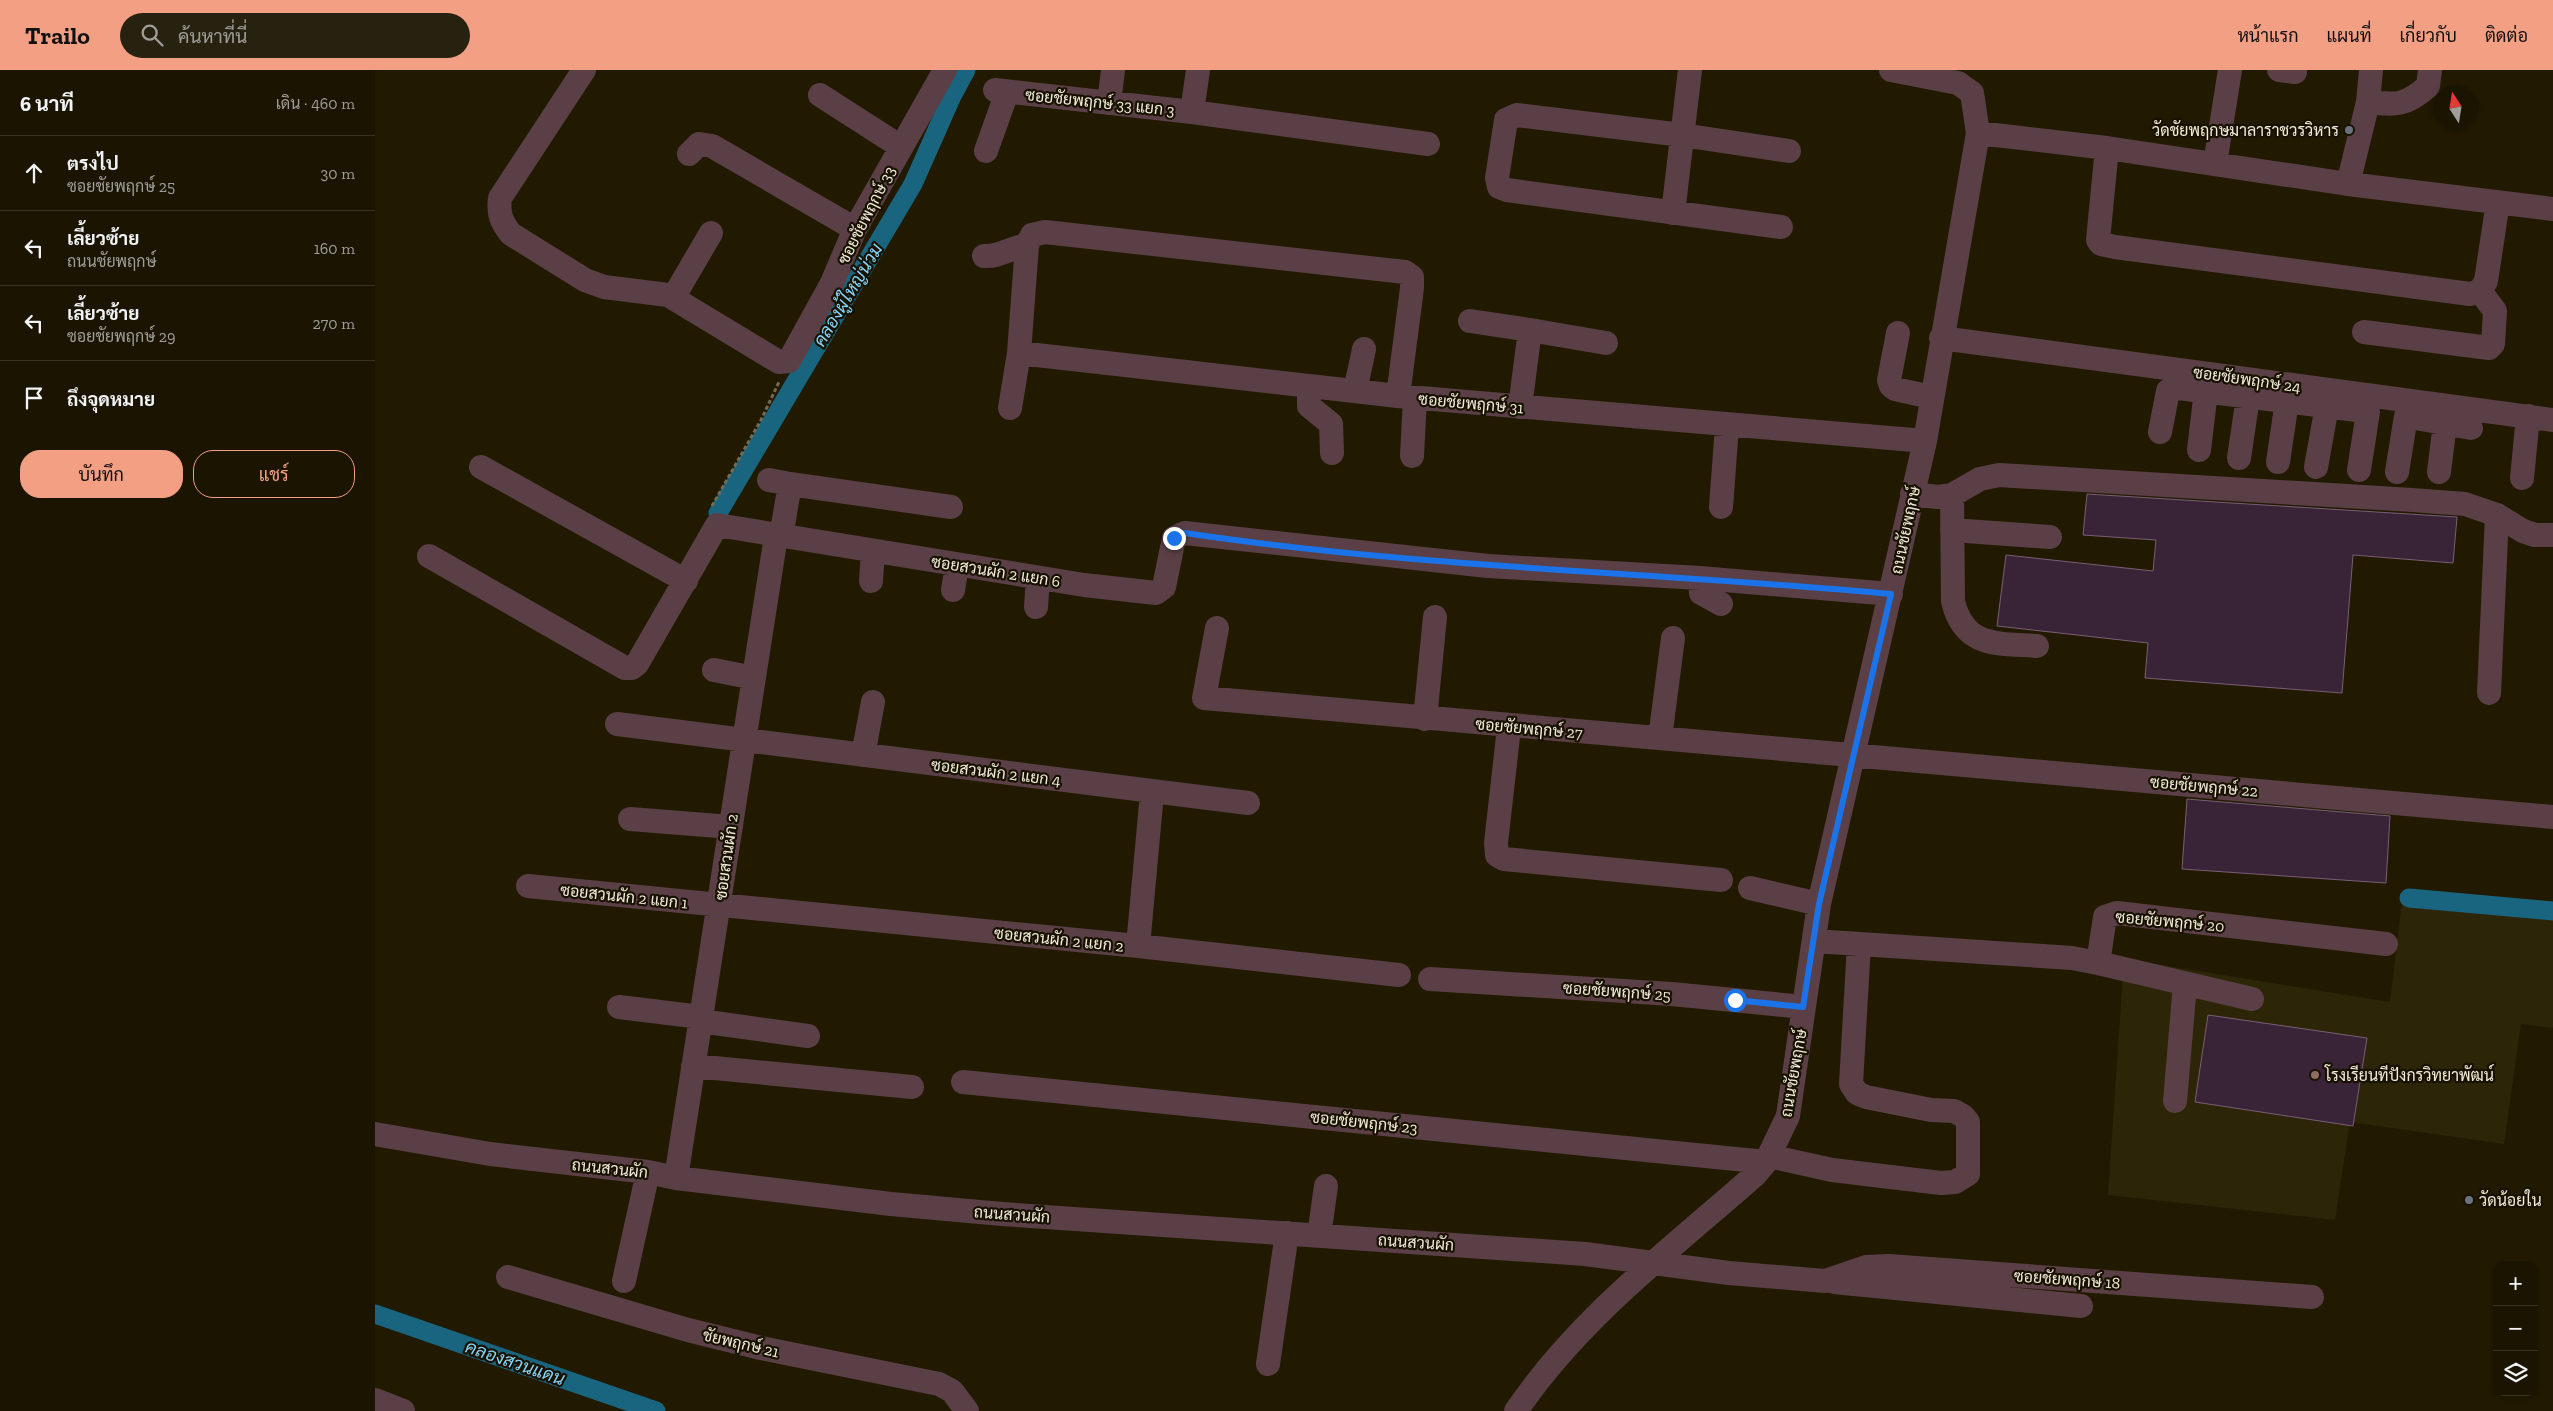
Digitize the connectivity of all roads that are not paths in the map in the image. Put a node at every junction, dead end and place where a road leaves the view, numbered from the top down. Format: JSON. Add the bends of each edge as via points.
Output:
{"nodes":[{"id":1,"x":583,"y":70,"type":"edge"},
{"id":2,"x":1113,"y":70,"type":"edge"},
{"id":3,"x":1197,"y":70,"type":"edge"},
{"id":4,"x":1690,"y":70,"type":"edge"},
{"id":5,"x":1891,"y":70,"type":"edge"},
{"id":6,"x":2230,"y":70,"type":"edge"},
{"id":7,"x":2371,"y":70,"type":"edge"},
{"id":8,"x":2430,"y":70,"type":"edge"},
{"id":9,"x":936,"y":73,"type":"edge"},
{"id":10,"x":821,"y":94,"type":"dead end"},
{"id":11,"x":2368,"y":102,"type":"junction"},
{"id":12,"x":1109,"y":103,"type":"junction"},
{"id":13,"x":1192,"y":112,"type":"junction"},
{"id":14,"x":1978,"y":133,"type":"junction"},
{"id":15,"x":1682,"y":135,"type":"junction"},
{"id":16,"x":1428,"y":144,"type":"dead end"},
{"id":17,"x":901,"y":147,"type":"junction"},
{"id":18,"x":2107,"y":148,"type":"junction"},
{"id":19,"x":986,"y":151,"type":"dead end"},
{"id":20,"x":1789,"y":151,"type":"dead end"},
{"id":21,"x":689,"y":154,"type":"dead end"},
{"id":22,"x":2215,"y":164,"type":"junction"},
{"id":23,"x":2348,"y":184,"type":"junction"},
{"id":24,"x":2498,"y":202,"type":"junction"},
{"id":25,"x":2553,"y":209,"type":"edge"},
{"id":26,"x":1673,"y":212,"type":"junction"},
{"id":27,"x":1781,"y":227,"type":"dead end"},
{"id":28,"x":855,"y":229,"type":"junction"},
{"id":29,"x":711,"y":233,"type":"dead end"},
{"id":30,"x":1027,"y":245,"type":"junction"},
{"id":31,"x":984,"y":256,"type":"dead end"},
{"id":32,"x":2480,"y":291,"type":"junction"},
{"id":33,"x":673,"y":298,"type":"junction"},
{"id":34,"x":1470,"y":321,"type":"dead end"},
{"id":35,"x":1531,"y":330,"type":"junction"},
{"id":36,"x":2364,"y":332,"type":"dead end"},
{"id":37,"x":1898,"y":333,"type":"dead end"},
{"id":38,"x":1941,"y":338,"type":"junction"},
{"id":39,"x":1606,"y":343,"type":"dead end"},
{"id":40,"x":1364,"y":349,"type":"dead end"},
{"id":41,"x":1019,"y":353,"type":"junction"},
{"id":42,"x":1309,"y":386,"type":"junction"},
{"id":43,"x":1355,"y":391,"type":"junction"},
{"id":44,"x":2206,"y":391,"type":"junction"},
{"id":45,"x":2248,"y":396,"type":"junction"},
{"id":46,"x":1407,"y":397,"type":"junction"},
{"id":47,"x":1931,"y":397,"type":"junction"},
{"id":48,"x":2287,"y":401,"type":"junction"},
{"id":49,"x":2327,"y":406,"type":"junction"},
{"id":50,"x":1520,"y":407,"type":"junction"},
{"id":51,"x":1010,"y":408,"type":"dead end"},
{"id":52,"x":2410,"y":411,"type":"junction"},
{"id":53,"x":2368,"y":412,"type":"junction"},
{"id":54,"x":2528,"y":416,"type":"junction"},
{"id":55,"x":2553,"y":420,"type":"edge"},
{"id":56,"x":2445,"y":423,"type":"junction"},
{"id":57,"x":1727,"y":426,"type":"junction"},
{"id":58,"x":2471,"y":428,"type":"dead end"},
{"id":59,"x":2160,"y":432,"type":"dead end"},
{"id":60,"x":1925,"y":441,"type":"junction"},
{"id":61,"x":2199,"y":450,"type":"dead end"},
{"id":62,"x":1332,"y":453,"type":"dead end"},
{"id":63,"x":1411,"y":456,"type":"dead end"},
{"id":64,"x":2239,"y":458,"type":"dead end"},
{"id":65,"x":2278,"y":462,"type":"dead end"},
{"id":66,"x":481,"y":467,"type":"dead end"},
{"id":67,"x":2317,"y":467,"type":"dead end"},
{"id":68,"x":2359,"y":470,"type":"dead end"},
{"id":69,"x":2397,"y":472,"type":"dead end"},
{"id":70,"x":2439,"y":472,"type":"dead end"},
{"id":71,"x":2521,"y":478,"type":"dead end"},
{"id":72,"x":1912,"y":494,"type":"junction"},
{"id":73,"x":1952,"y":495,"type":"junction"},
{"id":74,"x":951,"y":507,"type":"dead end"},
{"id":75,"x":1721,"y":507,"type":"dead end"},
{"id":76,"x":2497,"y":515,"type":"junction"},
{"id":77,"x":1953,"y":530,"type":"junction"},
{"id":78,"x":2553,"y":535,"type":"edge"},
{"id":79,"x":779,"y":536,"type":"junction"},
{"id":80,"x":2050,"y":537,"type":"dead end"},
{"id":81,"x":873,"y":551,"type":"junction"},
{"id":82,"x":429,"y":556,"type":"dead end"},
{"id":83,"x":957,"y":565,"type":"junction"},
{"id":84,"x":1038,"y":578,"type":"junction"},
{"id":85,"x":1700,"y":578,"type":"junction"},
{"id":86,"x":686,"y":581,"type":"junction"},
{"id":87,"x":871,"y":581,"type":"dead end"},
{"id":88,"x":953,"y":590,"type":"dead end"},
{"id":89,"x":1891,"y":594,"type":"junction"},
{"id":90,"x":1721,"y":604,"type":"dead end"},
{"id":91,"x":1036,"y":607,"type":"dead end"},
{"id":92,"x":1435,"y":617,"type":"dead end"},
{"id":93,"x":1217,"y":628,"type":"dead end"},
{"id":94,"x":1673,"y":638,"type":"dead end"},
{"id":95,"x":2037,"y":646,"type":"dead end"},
{"id":96,"x":714,"y":670,"type":"dead end"},
{"id":97,"x":754,"y":678,"type":"junction"},
{"id":98,"x":2489,"y":693,"type":"dead end"},
{"id":99,"x":873,"y":702,"type":"dead end"},
{"id":100,"x":1425,"y":719,"type":"junction"},
{"id":101,"x":617,"y":724,"type":"dead end"},
{"id":102,"x":1509,"y":728,"type":"junction"},
{"id":103,"x":1661,"y":738,"type":"junction"},
{"id":104,"x":744,"y":740,"type":"junction"},
{"id":105,"x":863,"y":755,"type":"junction"},
{"id":106,"x":1855,"y":755,"type":"junction"},
{"id":107,"x":1153,"y":792,"type":"junction"},
{"id":108,"x":1248,"y":803,"type":"dead end"},
{"id":109,"x":2553,"y":817,"type":"edge"},
{"id":110,"x":630,"y":819,"type":"dead end"},
{"id":111,"x":731,"y":827,"type":"junction"},
{"id":112,"x":1721,"y":880,"type":"dead end"},
{"id":113,"x":528,"y":886,"type":"dead end"},
{"id":114,"x":1750,"y":888,"type":"dead end"},
{"id":115,"x":1819,"y":904,"type":"junction"},
{"id":116,"x":719,"y":906,"type":"junction"},
{"id":117,"x":1814,"y":941,"type":"junction"},
{"id":118,"x":1859,"y":944,"type":"junction"},
{"id":119,"x":2386,"y":944,"type":"dead end"},
{"id":120,"x":1138,"y":946,"type":"junction"},
{"id":121,"x":2098,"y":962,"type":"junction"},
{"id":122,"x":1399,"y":976,"type":"dead end"},
{"id":123,"x":1430,"y":980,"type":"dead end"},
{"id":124,"x":2185,"y":984,"type":"junction"},
{"id":125,"x":2252,"y":999,"type":"dead end"},
{"id":126,"x":619,"y":1007,"type":"dead end"},
{"id":127,"x":1803,"y":1007,"type":"junction"},
{"id":128,"x":701,"y":1019,"type":"junction"},
{"id":129,"x":808,"y":1036,"type":"dead end"},
{"id":130,"x":693,"y":1066,"type":"junction"},
{"id":131,"x":963,"y":1082,"type":"dead end"},
{"id":132,"x":911,"y":1087,"type":"dead end"},
{"id":133,"x":2175,"y":1101,"type":"dead end"},
{"id":134,"x":375,"y":1134,"type":"edge"},
{"id":135,"x":1767,"y":1159,"type":"junction"},
{"id":136,"x":647,"y":1172,"type":"junction"},
{"id":137,"x":676,"y":1178,"type":"junction"},
{"id":138,"x":1326,"y":1186,"type":"dead end"},
{"id":139,"x":1287,"y":1233,"type":"junction"},
{"id":140,"x":1319,"y":1236,"type":"junction"},
{"id":141,"x":1652,"y":1262,"type":"junction"},
{"id":142,"x":508,"y":1277,"type":"dead end"},
{"id":143,"x":624,"y":1281,"type":"dead end"},
{"id":144,"x":1825,"y":1281,"type":"junction"},
{"id":145,"x":2312,"y":1297,"type":"dead end"},
{"id":146,"x":2081,"y":1306,"type":"dead end"},
{"id":147,"x":1268,"y":1364,"type":"dead end"},
{"id":148,"x":375,"y":1400,"type":"edge"},
{"id":149,"x":403,"y":1411,"type":"edge"},
{"id":150,"x":967,"y":1411,"type":"edge"},
{"id":151,"x":1516,"y":1411,"type":"edge"}],
"edges":[{"from":1,"to":33,"type":"street","via":[[500,198],[498,211],[503,225],[511,234],[585,280],[604,287],[653,292]]},
{"from":2,"to":12,"type":"street"},
{"from":3,"to":13,"type":"street","name":"ซอยชัยพฤกษ์ 33 แยก 3"},
{"from":4,"to":15,"type":"street"},
{"from":5,"to":14,"type":"street","via":[[1958,83],[1972,93]]},
{"from":6,"to":22,"type":"street"},
{"from":7,"to":11,"type":"street"},
{"from":8,"to":11,"type":"street","via":[[2428,86],[2408,102],[2394,105]]},
{"from":9,"to":17,"type":"street","name":"ซอยชัยพฤกษ์ 33"},
{"from":10,"to":17,"type":"street"},
{"from":11,"to":23,"type":"street"},
{"from":12,"to":13,"type":"street","name":"ซอยชัยพฤกษ์ 33 แยก 3"},
{"from":12,"to":19,"type":"street","name":"ซอยชัยพฤกษ์ 33 แยก 3","via":[[1001,91]]},
{"from":13,"to":16,"type":"street"},
{"from":14,"to":18,"type":"street"},
{"from":14,"to":38,"type":"street","name":"ถนนชัยพฤกษ์"},
{"from":15,"to":20,"type":"street"},
{"from":15,"to":26,"type":"street"},
{"from":15,"to":26,"type":"street","via":[[1517,114],[1506,120],[1497,178],[1499,187],[1507,190]]},
{"from":17,"to":28,"type":"street","name":"ซอยชัยพฤกษ์ 33"},
{"from":18,"to":22,"type":"street"},
{"from":18,"to":32,"type":"street","via":[[2098,235],[2101,244],[2470,294]]},
{"from":21,"to":28,"type":"street","via":[[699,144],[712,146]]},
{"from":22,"to":23,"type":"street"},
{"from":23,"to":24,"type":"street"},
{"from":24,"to":25,"type":"street"},
{"from":24,"to":32,"type":"street","via":[[2486,281]]},
{"from":26,"to":27,"type":"street"},
{"from":28,"to":33,"type":"street","name":"ซอยชัยพฤกษ์ 33","via":[[831,283],[789,361],[779,362]]},
{"from":29,"to":33,"type":"street"},
{"from":30,"to":31,"type":"street","via":[[996,256]]},
{"from":30,"to":41,"type":"street"},
{"from":30,"to":46,"type":"street","via":[[1032,235],[1045,232],[1405,272],[1412,277]]},
{"from":32,"to":36,"type":"street","via":[[2495,311],[2493,344],[2489,348]]},
{"from":34,"to":35,"type":"street"},
{"from":35,"to":39,"type":"street"},
{"from":35,"to":50,"type":"street"},
{"from":37,"to":47,"type":"street","via":[[1889,380],[1891,386]]},
{"from":38,"to":47,"type":"street","name":"ถนนชัยพฤกษ์"},
{"from":38,"to":52,"type":"street","name":"ซอยชัยพฤกษ์ 24"},
{"from":40,"to":43,"type":"street"},
{"from":41,"to":42,"type":"street","name":"ซอยชัยพฤกษ์ 31"},
{"from":41,"to":51,"type":"street"},
{"from":42,"to":43,"type":"street","name":"ซอยชัยพฤกษ์ 31"},
{"from":42,"to":62,"type":"street","via":[[1309,406],[1331,424]]},
{"from":43,"to":46,"type":"street","name":"ซอยชัยพฤกษ์ 31"},
{"from":44,"to":45,"type":"street"},
{"from":44,"to":59,"type":"street","via":[[2178,388],[2168,391]]},
{"from":44,"to":61,"type":"street"},
{"from":45,"to":48,"type":"street"},
{"from":45,"to":64,"type":"street"},
{"from":46,"to":50,"type":"street","name":"ซอยชัยพฤกษ์ 31"},
{"from":46,"to":63,"type":"street"},
{"from":47,"to":60,"type":"street","name":"ถนนชัยพฤกษ์"},
{"from":48,"to":49,"type":"street"},
{"from":48,"to":65,"type":"street"},
{"from":49,"to":53,"type":"street"},
{"from":49,"to":67,"type":"street"},
{"from":50,"to":57,"type":"street","name":"ซอยชัยพฤกษ์ 31"},
{"from":52,"to":53,"type":"street"},
{"from":52,"to":54,"type":"street","name":"ซอยชัยพฤกษ์ 24"},
{"from":52,"to":56,"type":"street"},
{"from":52,"to":69,"type":"street"},
{"from":53,"to":68,"type":"street"},
{"from":54,"to":55,"type":"street","name":"ซอยชัยพฤกษ์ 24"},
{"from":54,"to":71,"type":"street"},
{"from":56,"to":58,"type":"street"},
{"from":56,"to":70,"type":"street"},
{"from":57,"to":60,"type":"street","name":"ซอยชัยพฤกษ์ 31"},
{"from":57,"to":75,"type":"street"},
{"from":60,"to":72,"type":"street","name":"ถนนชัยพฤกษ์"},
{"from":66,"to":86,"type":"street"},
{"from":72,"to":73,"type":"street"},
{"from":72,"to":89,"type":"street","name":"ถนนชัยพฤกษ์"},
{"from":73,"to":76,"type":"street","via":[[1980,479],[1999,475],[2027,476],[2465,504]]},
{"from":73,"to":77,"type":"street"},
{"from":74,"to":79,"type":"street","name":"ซอยสวนผัก 2","via":[[780,482]]},
{"from":76,"to":78,"type":"street","via":[[2523,531]]},
{"from":76,"to":98,"type":"street"},
{"from":77,"to":80,"type":"street"},
{"from":77,"to":95,"type":"street","via":[[1953,602],[1955,613],[1969,633],[1991,643]]},
{"from":79,"to":81,"type":"street","name":"ซอยสวนผัก 2 แยก 6"},
{"from":79,"to":86,"type":"street","name":"ซอยสวนผัก 2 แยก 6","via":[[717,524]]},
{"from":79,"to":97,"type":"street","name":"ซอยสวนผัก 2"},
{"from":81,"to":83,"type":"street","name":"ซอยสวนผัก 2 แยก 6"},
{"from":81,"to":87,"type":"street"},
{"from":82,"to":86,"type":"street","via":[[625,668],[637,664]]},
{"from":83,"to":84,"type":"street","name":"ซอยสวนผัก 2 แยก 6"},
{"from":83,"to":88,"type":"street"},
{"from":84,"to":85,"type":"street","name":"ซอยสวนผัก 2 แยก 6","via":[[1156,593],[1164,587],[1174,538],[1185,533],[1488,566]]},
{"from":84,"to":91,"type":"street"},
{"from":85,"to":89,"type":"street"},
{"from":85,"to":90,"type":"street","via":[[1701,593]]},
{"from":89,"to":106,"type":"street","name":"ถนนชัยพฤกษ์"},
{"from":92,"to":100,"type":"street"},
{"from":93,"to":100,"type":"street","name":"ซอยชัยพฤกษ์ 27","via":[[1204,698]]},
{"from":94,"to":103,"type":"street"},
{"from":96,"to":97,"type":"street"},
{"from":97,"to":104,"type":"street","name":"ซอยสวนผัก 2"},
{"from":99,"to":105,"type":"street"},
{"from":100,"to":102,"type":"street","name":"ซอยชัยพฤกษ์ 27"},
{"from":101,"to":104,"type":"street","name":"ซอยสวนผัก 2 แยก 4"},
{"from":102,"to":103,"type":"street","name":"ซอยชัยพฤกษ์ 27"},
{"from":102,"to":112,"type":"street","via":[[1497,855]]},
{"from":103,"to":106,"type":"street","name":"ซอยชัยพฤกษ์ 27"},
{"from":104,"to":105,"type":"street","name":"ซอยสวนผัก 2 แยก 4"},
{"from":104,"to":111,"type":"street","name":"ซอยสวนผัก 2"},
{"from":105,"to":107,"type":"street","name":"ซอยสวนผัก 2 แยก 4"},
{"from":106,"to":109,"type":"street","name":"ซอยชัยพฤกษ์ 22"},
{"from":106,"to":115,"type":"street","name":"ถนนชัยพฤกษ์"},
{"from":107,"to":108,"type":"street","name":"ซอยสวนผัก 2 แยก 4"},
{"from":107,"to":120,"type":"street"},
{"from":110,"to":111,"type":"street"},
{"from":111,"to":116,"type":"street","name":"ซอยสวนผัก 2"},
{"from":113,"to":116,"type":"street","name":"ซอยสวนผัก 2 แยก 1"},
{"from":114,"to":115,"type":"street"},
{"from":115,"to":117,"type":"street","name":"ถนนชัยพฤกษ์"},
{"from":116,"to":120,"type":"street","name":"ซอยสวนผัก 2 แยก 2"},
{"from":116,"to":128,"type":"street","name":"ซอยสวนผัก 2"},
{"from":117,"to":118,"type":"street"},
{"from":117,"to":127,"type":"street","name":"ถนนชัยพฤกษ์"},
{"from":118,"to":121,"type":"street"},
{"from":118,"to":135,"type":"street","name":"ซอยชัยพฤกษ์ 23","via":[[1851,1084],[1866,1097],[1931,1110],[1954,1111],[1963,1116],[1968,1122],[1968,1174],[1955,1182],[1941,1183]]},
{"from":119,"to":121,"type":"street","name":"ซอยชัยพฤกษ์ 20","via":[[2117,913],[2105,917]]},
{"from":120,"to":122,"type":"street","name":"ซอยสวนผัก 2 แยก 2"},
{"from":121,"to":124,"type":"street"},
{"from":123,"to":127,"type":"street","name":"ซอยชัยพฤกษ์ 25","via":[[1672,994]]},
{"from":124,"to":125,"type":"street"},
{"from":124,"to":133,"type":"street"},
{"from":126,"to":128,"type":"street"},
{"from":127,"to":135,"type":"street","name":"ถนนชัยพฤกษ์","via":[[1788,1116]]},
{"from":128,"to":129,"type":"street"},
{"from":128,"to":130,"type":"street","name":"ซอยสวนผัก 2"},
{"from":130,"to":132,"type":"street"},
{"from":130,"to":137,"type":"street","name":"ซอยสวนผัก 2"},
{"from":131,"to":135,"type":"street","name":"ซอยชัยพฤกษ์ 23"},
{"from":134,"to":136,"type":"street","name":"ถนนสวนผัก","via":[[490,1154]]},
{"from":135,"to":141,"type":"street","name":"ถนนชัยพฤกษ์","via":[[1755,1175]]},
{"from":136,"to":137,"type":"street","name":"ถนนสวนผัก"},
{"from":136,"to":143,"type":"street"},
{"from":137,"to":139,"type":"street","name":"ถนนสวนผัก","via":[[1002,1214]]},
{"from":138,"to":140,"type":"street"},
{"from":139,"to":140,"type":"street","name":"ถนนสวนผัก"},
{"from":139,"to":147,"type":"street"},
{"from":140,"to":141,"type":"street","name":"ถนนสวนผัก","via":[[1585,1254]]},
{"from":141,"to":144,"type":"street","name":"ซอยชัยพฤกษ์ 18","via":[[1729,1273]]},
{"from":141,"to":151,"type":"street","name":"ถนนชัยพฤกษ์","via":[[1559,1353]]},
{"from":142,"to":150,"type":"street","name":"ชัยพฤกษ์ 21","via":[[688,1330],[939,1384],[953,1392]]},
{"from":144,"to":145,"type":"street","name":"ซอยชัยพฤกษ์ 18","via":[[1866,1267],[1889,1266]]},
{"from":144,"to":146,"type":"street","name":"ซอยชัยพฤกษ์ 18"},
{"from":148,"to":149,"type":"street"}]}
